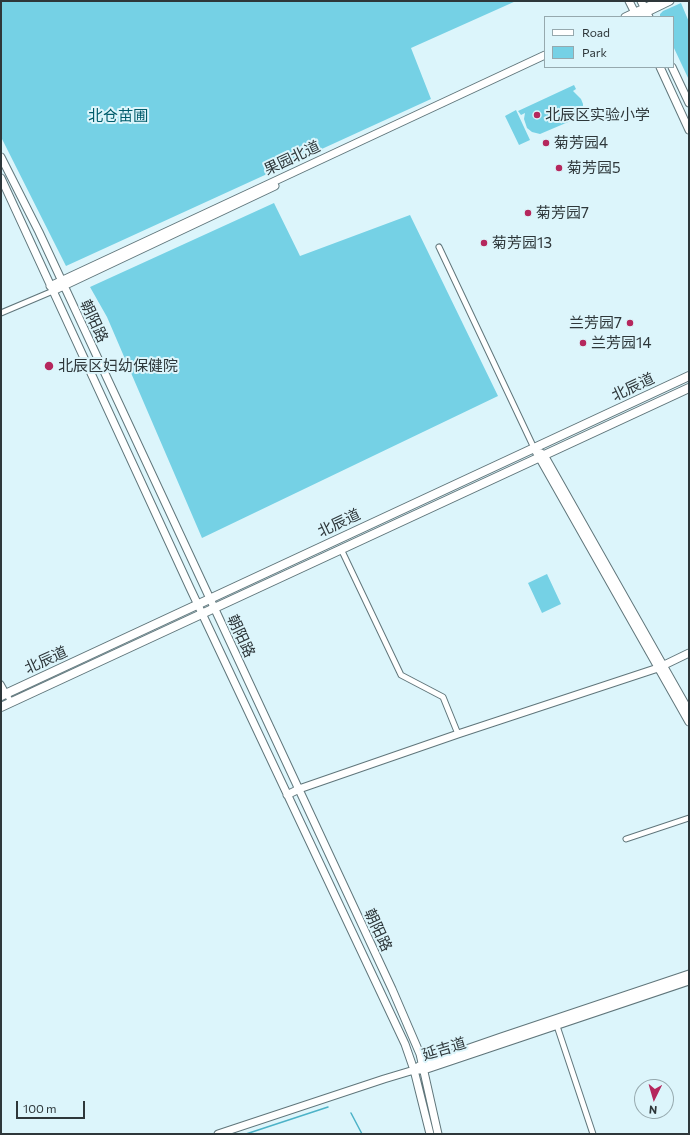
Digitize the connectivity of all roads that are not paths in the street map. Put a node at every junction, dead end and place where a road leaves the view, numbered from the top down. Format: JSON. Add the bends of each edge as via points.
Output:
{"nodes":[{"id":1,"x":629,"y":1,"type":"edge"},
{"id":2,"x":659,"y":1,"type":"edge"},
{"id":3,"x":670,"y":1,"type":"edge"},
{"id":4,"x":645,"y":10,"type":"edge"},
{"id":5,"x":636,"y":16,"type":"edge"},
{"id":6,"x":544,"y":54,"type":"edge"},
{"id":7,"x":544,"y":60,"type":"edge"},
{"id":8,"x":660,"y":68,"type":"edge"},
{"id":9,"x":672,"y":68,"type":"edge"},
{"id":10,"x":689,"y":103,"type":"edge"},
{"id":11,"x":689,"y":130,"type":"edge"},
{"id":12,"x":1,"y":157,"type":"edge"},
{"id":13,"x":1,"y":178,"type":"edge"},
{"id":14,"x":439,"y":247,"type":"dead end"},
{"id":15,"x":62,"y":283,"type":"junction"},
{"id":16,"x":51,"y":288,"type":"junction"},
{"id":17,"x":1,"y":313,"type":"edge"},
{"id":18,"x":689,"y":376,"type":"edge"},
{"id":19,"x":689,"y":388,"type":"edge"},
{"id":20,"x":534,"y":448,"type":"junction"},
{"id":21,"x":542,"y":456,"type":"junction"},
{"id":22,"x":341,"y":549,"type":"junction"},
{"id":23,"x":209,"y":599,"type":"junction"},
{"id":24,"x":198,"y":604,"type":"junction"},
{"id":25,"x":213,"y":608,"type":"junction"},
{"id":26,"x":202,"y":614,"type":"junction"},
{"id":27,"x":689,"y":653,"type":"edge"},
{"id":28,"x":661,"y":667,"type":"junction"},
{"id":29,"x":1,"y":684,"type":"edge"},
{"id":30,"x":3,"y":694,"type":"edge"},
{"id":31,"x":7,"y":704,"type":"edge"},
{"id":32,"x":689,"y":711,"type":"edge"},
{"id":33,"x":689,"y":722,"type":"edge"},
{"id":34,"x":458,"y":734,"type":"junction"},
{"id":35,"x":299,"y":789,"type":"junction"},
{"id":36,"x":287,"y":795,"type":"junction"},
{"id":37,"x":689,"y":818,"type":"edge"},
{"id":38,"x":626,"y":839,"type":"dead end"},
{"id":39,"x":689,"y":974,"type":"edge"},
{"id":40,"x":689,"y":982,"type":"edge"},
{"id":41,"x":557,"y":1026,"type":"junction"},
{"id":42,"x":423,"y":1067,"type":"junction"},
{"id":43,"x":414,"y":1070,"type":"junction"},
{"id":44,"x":218,"y":1134,"type":"edge"},
{"id":45,"x":430,"y":1134,"type":"edge"},
{"id":46,"x":438,"y":1134,"type":"edge"},
{"id":47,"x":593,"y":1134,"type":"edge"}],
"edges":[{"from":1,"to":5,"type":"main road"},
{"from":2,"to":4,"type":"main road"},
{"from":3,"to":4,"type":"main road"},
{"from":4,"to":5,"type":"main road"},
{"from":6,"to":15,"type":"main road","name":"果园北道"},
{"from":7,"to":15,"type":"main road","name":"果园北道"},
{"from":8,"to":11,"type":"main road"},
{"from":9,"to":10,"type":"main road"},
{"from":12,"to":15,"type":"main road","name":"朝阳路"},
{"from":13,"to":16,"type":"main road","name":"朝阳路"},
{"from":14,"to":20,"type":"street"},
{"from":15,"to":16,"type":"main road","name":"果园北道"},
{"from":15,"to":23,"type":"main road","name":"朝阳路"},
{"from":16,"to":17,"type":"street"},
{"from":16,"to":24,"type":"main road","name":"朝阳路"},
{"from":18,"to":20,"type":"main road","name":"北辰道"},
{"from":19,"to":21,"type":"main road","name":"北辰道"},
{"from":20,"to":21,"type":"main road"},
{"from":20,"to":23,"type":"main road","name":"北辰道"},
{"from":21,"to":22,"type":"main road","name":"北辰道"},
{"from":21,"to":28,"type":"main road"},
{"from":22,"to":25,"type":"main road","name":"北辰道"},
{"from":22,"to":34,"type":"street","via":[[401,676],[443,698]]},
{"from":23,"to":24,"type":"main road","name":"北辰道"},
{"from":23,"to":25,"type":"main road","name":"朝阳路"},
{"from":24,"to":26,"type":"main road","name":"朝阳路"},
{"from":24,"to":30,"type":"main road","name":"北辰道"},
{"from":25,"to":26,"type":"main road","name":"北辰道"},
{"from":25,"to":35,"type":"main road","name":"朝阳路"},
{"from":26,"to":31,"type":"main road","name":"北辰道"},
{"from":26,"to":36,"type":"main road","name":"朝阳路"},
{"from":27,"to":28,"type":"main road"},
{"from":28,"to":32,"type":"main road"},
{"from":28,"to":33,"type":"main road"},
{"from":28,"to":34,"type":"main road"},
{"from":29,"to":30,"type":"street"},
{"from":30,"to":31,"type":"street"},
{"from":34,"to":35,"type":"main road"},
{"from":35,"to":36,"type":"main road"},
{"from":35,"to":42,"type":"main road","name":"朝阳路","via":[[416,1043]]},
{"from":36,"to":43,"type":"main road","name":"朝阳路","via":[[395,1023]]},
{"from":37,"to":38,"type":"street"},
{"from":39,"to":42,"type":"main road","name":"延吉道"},
{"from":40,"to":41,"type":"main road","name":"延吉道"},
{"from":41,"to":42,"type":"main road","name":"延吉道"},
{"from":41,"to":47,"type":"street"},
{"from":42,"to":43,"type":"main road","name":"延吉道"},
{"from":42,"to":46,"type":"main road","name":"朝阳路"},
{"from":43,"to":44,"type":"main road"},
{"from":43,"to":45,"type":"main road","name":"朝阳路"}]}
